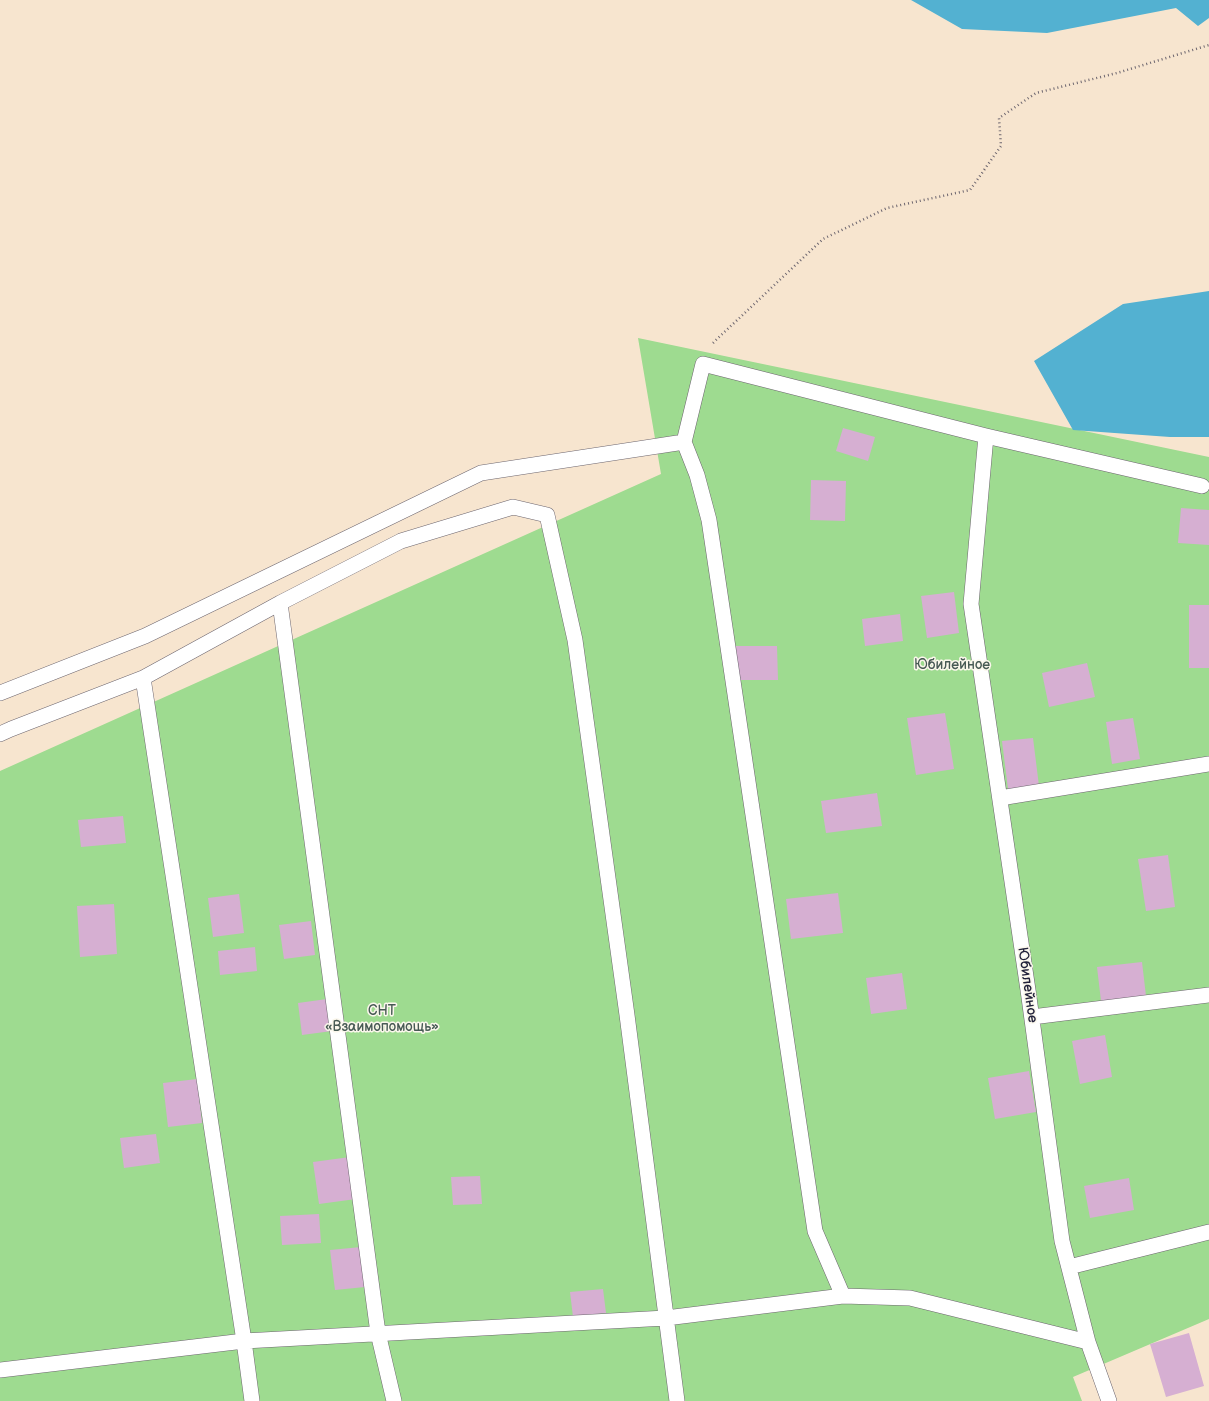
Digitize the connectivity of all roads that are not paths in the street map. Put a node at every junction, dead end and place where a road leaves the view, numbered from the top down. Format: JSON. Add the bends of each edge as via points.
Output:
{"nodes":[{"id":1,"x":986,"y":436,"type":"junction"},
{"id":2,"x":684,"y":442,"type":"junction"},
{"id":3,"x":1202,"y":486,"type":"dead end"},
{"id":4,"x":280,"y":603,"type":"junction"},
{"id":5,"x":143,"y":678,"type":"junction"},
{"id":6,"x":0,"y":693,"type":"edge"},
{"id":7,"x":0,"y":734,"type":"edge"},
{"id":8,"x":1209,"y":764,"type":"edge"},
{"id":9,"x":1000,"y":798,"type":"junction"},
{"id":10,"x":1209,"y":995,"type":"edge"},
{"id":11,"x":1032,"y":1017,"type":"junction"},
{"id":12,"x":1209,"y":1232,"type":"edge"},
{"id":13,"x":1069,"y":1267,"type":"junction"},
{"id":14,"x":843,"y":1296,"type":"junction"},
{"id":15,"x":666,"y":1318,"type":"junction"},
{"id":16,"x":378,"y":1333,"type":"junction"},
{"id":17,"x":244,"y":1341,"type":"junction"},
{"id":18,"x":1088,"y":1342,"type":"junction"},
{"id":19,"x":0,"y":1370,"type":"edge"},
{"id":20,"x":252,"y":1401,"type":"edge"},
{"id":21,"x":394,"y":1401,"type":"edge"},
{"id":22,"x":677,"y":1401,"type":"edge"},
{"id":23,"x":1109,"y":1401,"type":"edge"}],
"edges":[{"from":1,"to":2,"type":"lane","via":[[703,364]]},
{"from":1,"to":3,"type":"lane"},
{"from":1,"to":9,"type":"lane","name":"Юбилейное","via":[[972,604]]},
{"from":2,"to":6,"type":"lane","via":[[481,473],[145,636]]},
{"from":2,"to":14,"type":"lane","via":[[697,475],[709,520],[814,1231]]},
{"from":4,"to":5,"type":"lane"},
{"from":4,"to":15,"type":"lane","via":[[401,541],[513,507],[547,515],[575,640]]},
{"from":4,"to":16,"type":"lane"},
{"from":5,"to":7,"type":"lane"},
{"from":5,"to":17,"type":"lane"},
{"from":8,"to":9,"type":"lane"},
{"from":9,"to":11,"type":"lane","name":"Юбилейное"},
{"from":10,"to":11,"type":"lane"},
{"from":11,"to":13,"type":"lane","name":"Юбилейное","via":[[1062,1241]]},
{"from":12,"to":13,"type":"lane"},
{"from":13,"to":18,"type":"lane","name":"Юбилейное"},
{"from":14,"to":15,"type":"lane"},
{"from":14,"to":18,"type":"lane","via":[[910,1298]]},
{"from":15,"to":16,"type":"lane"},
{"from":15,"to":22,"type":"lane"},
{"from":16,"to":17,"type":"lane"},
{"from":16,"to":21,"type":"lane"},
{"from":17,"to":19,"type":"lane"},
{"from":17,"to":20,"type":"lane"},
{"from":18,"to":23,"type":"lane","name":"Юбилейное"}]}
